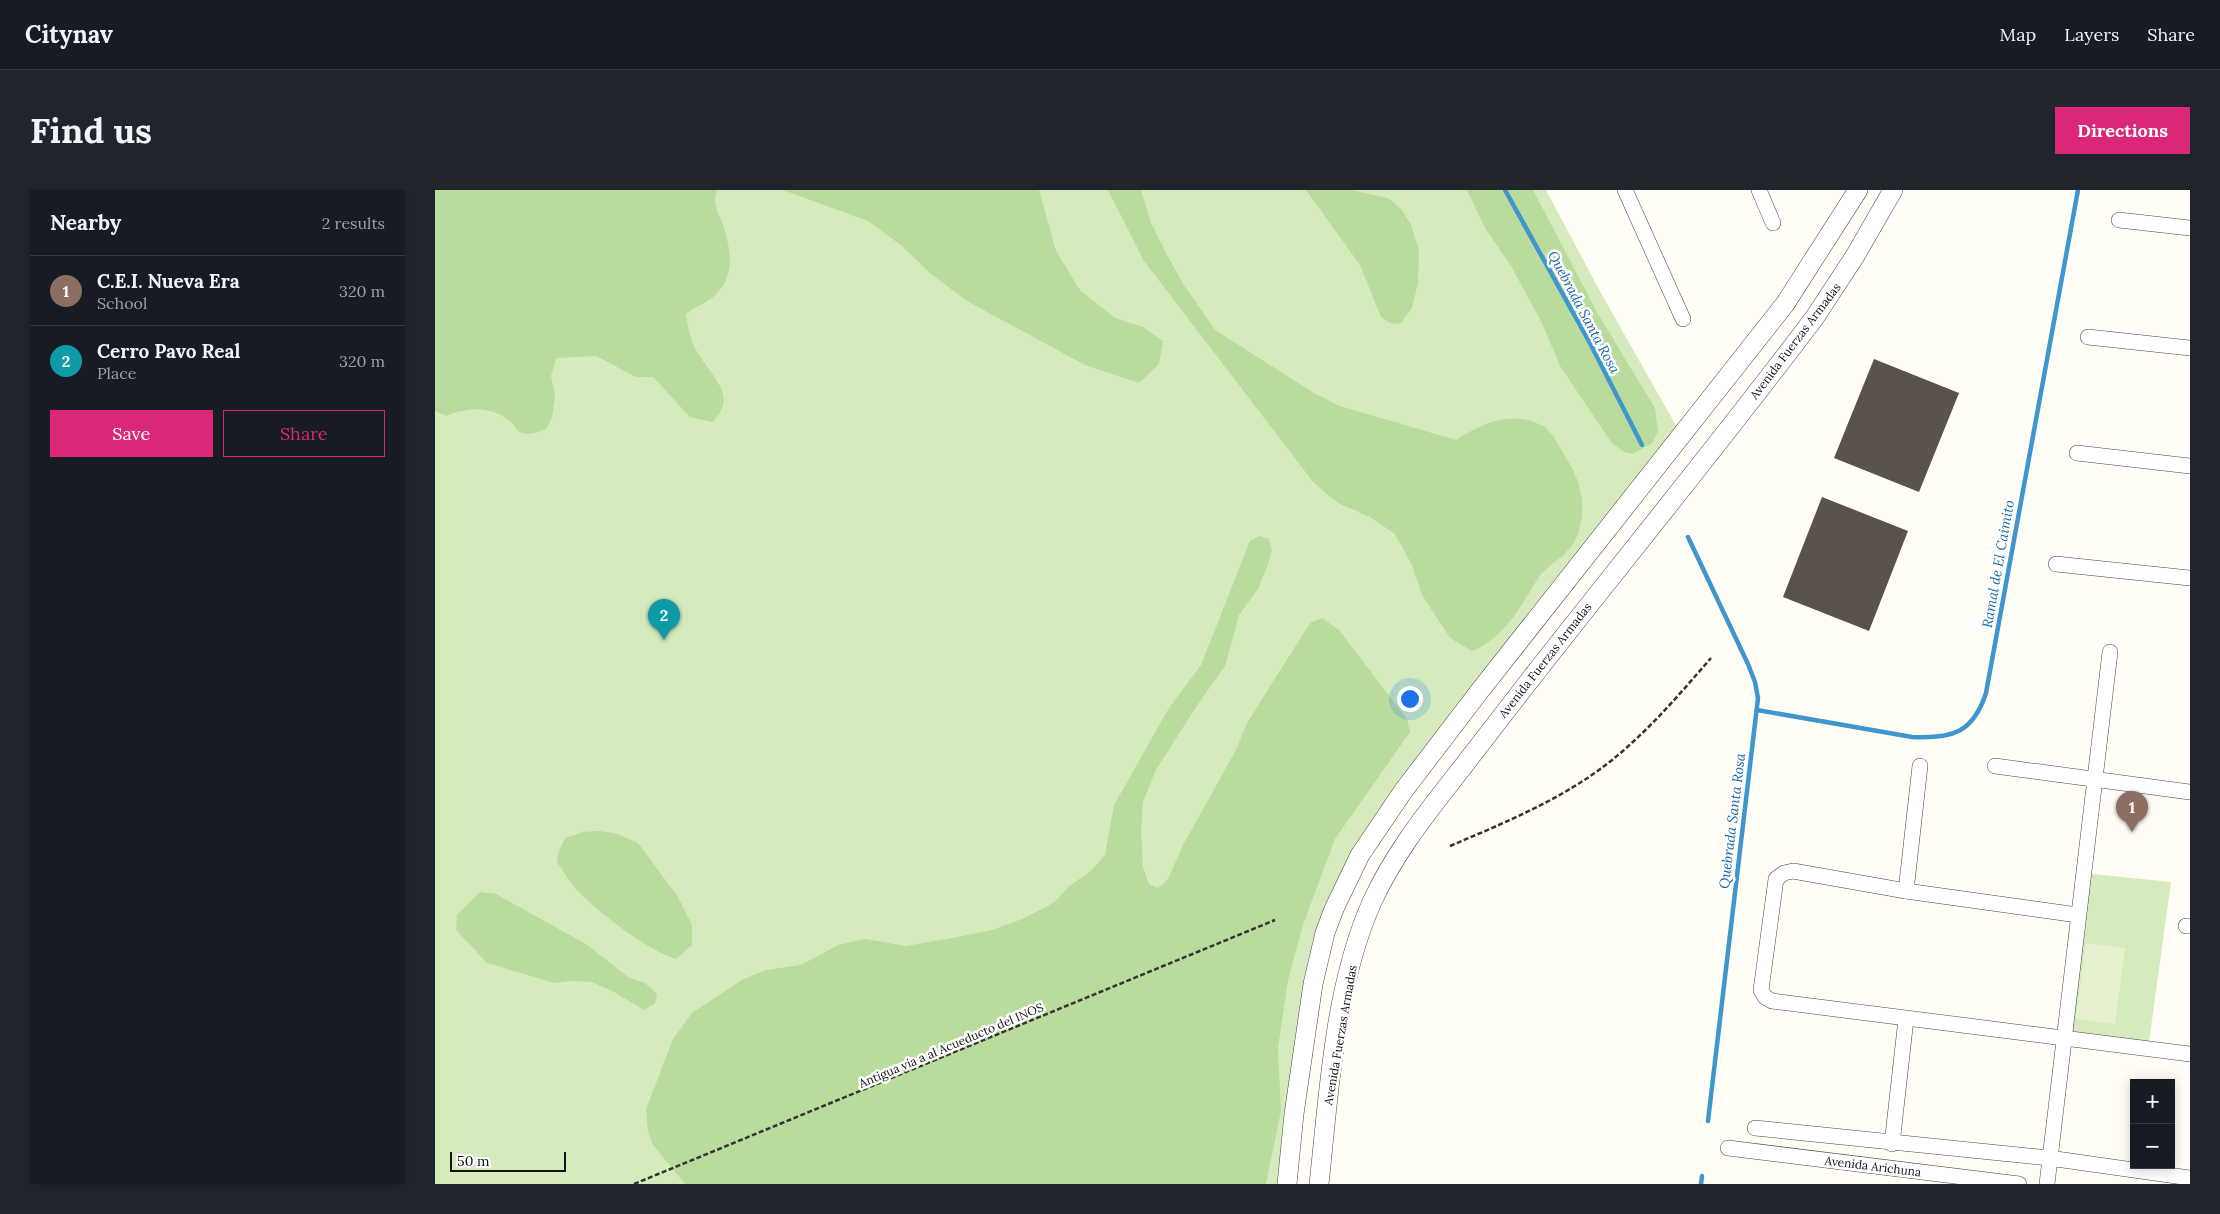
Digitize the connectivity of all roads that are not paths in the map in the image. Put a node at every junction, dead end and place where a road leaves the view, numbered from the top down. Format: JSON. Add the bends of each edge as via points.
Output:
{"nodes":[{"id":1,"x":1625,"y":190,"type":"edge"},
{"id":2,"x":1759,"y":190,"type":"edge"},
{"id":3,"x":1858,"y":190,"type":"edge"},
{"id":4,"x":1893,"y":190,"type":"edge"},
{"id":5,"x":2119,"y":220,"type":"dead end"},
{"id":6,"x":1773,"y":223,"type":"dead end"},
{"id":7,"x":2190,"y":228,"type":"edge"},
{"id":8,"x":1683,"y":319,"type":"dead end"},
{"id":9,"x":2088,"y":336,"type":"dead end"},
{"id":10,"x":2190,"y":348,"type":"edge"},
{"id":11,"x":2077,"y":453,"type":"dead end"},
{"id":12,"x":2190,"y":466,"type":"edge"},
{"id":13,"x":2056,"y":564,"type":"dead end"},
{"id":14,"x":2190,"y":578,"type":"edge"},
{"id":15,"x":2110,"y":652,"type":"dead end"},
{"id":16,"x":1920,"y":766,"type":"dead end"},
{"id":17,"x":1995,"y":766,"type":"dead end"},
{"id":18,"x":2094,"y":779,"type":"junction"},
{"id":19,"x":2190,"y":792,"type":"edge"},
{"id":20,"x":1906,"y":891,"type":"junction"},
{"id":21,"x":2078,"y":915,"type":"junction"},
{"id":22,"x":1906,"y":1020,"type":"junction"},
{"id":23,"x":2063,"y":1038,"type":"junction"},
{"id":24,"x":2190,"y":1054,"type":"edge"},
{"id":25,"x":1755,"y":1128,"type":"dead end"},
{"id":26,"x":1892,"y":1144,"type":"junction"},
{"id":27,"x":1728,"y":1148,"type":"dead end"},
{"id":28,"x":2049,"y":1158,"type":"junction"},
{"id":29,"x":2190,"y":1178,"type":"edge"},
{"id":30,"x":1287,"y":1184,"type":"edge"},
{"id":31,"x":1319,"y":1184,"type":"edge"},
{"id":32,"x":2019,"y":1184,"type":"edge"},
{"id":33,"x":2047,"y":1184,"type":"edge"}],
"edges":[{"from":1,"to":8,"type":"street"},
{"from":2,"to":6,"type":"street"},
{"from":3,"to":30,"type":"street","via":[[1785,304],[1482,688],[1392,806],[1360,855],[1335,909],[1319,958],[1302,1051]]},
{"from":4,"to":31,"type":"street","name":"Avenida Fuerzas Armadas","via":[[1815,317],[1478,746],[1396,857],[1372,903],[1346,986]]},
{"from":5,"to":7,"type":"street"},
{"from":9,"to":10,"type":"street"},
{"from":11,"to":12,"type":"street"},
{"from":13,"to":14,"type":"street"},
{"from":15,"to":18,"type":"street"},
{"from":16,"to":20,"type":"street"},
{"from":17,"to":18,"type":"street"},
{"from":18,"to":19,"type":"street"},
{"from":18,"to":21,"type":"street"},
{"from":20,"to":21,"type":"street"},
{"from":20,"to":22,"type":"street","via":[[1793,871],[1784,873],[1776,880],[1761,990],[1772,1001]]},
{"from":21,"to":23,"type":"street"},
{"from":22,"to":23,"type":"street"},
{"from":22,"to":26,"type":"street"},
{"from":23,"to":24,"type":"street"},
{"from":23,"to":28,"type":"street"},
{"from":25,"to":26,"type":"street"},
{"from":26,"to":28,"type":"street"},
{"from":27,"to":32,"type":"street","name":"Avenida Arichuna"},
{"from":28,"to":29,"type":"street"},
{"from":28,"to":33,"type":"street"}]}
